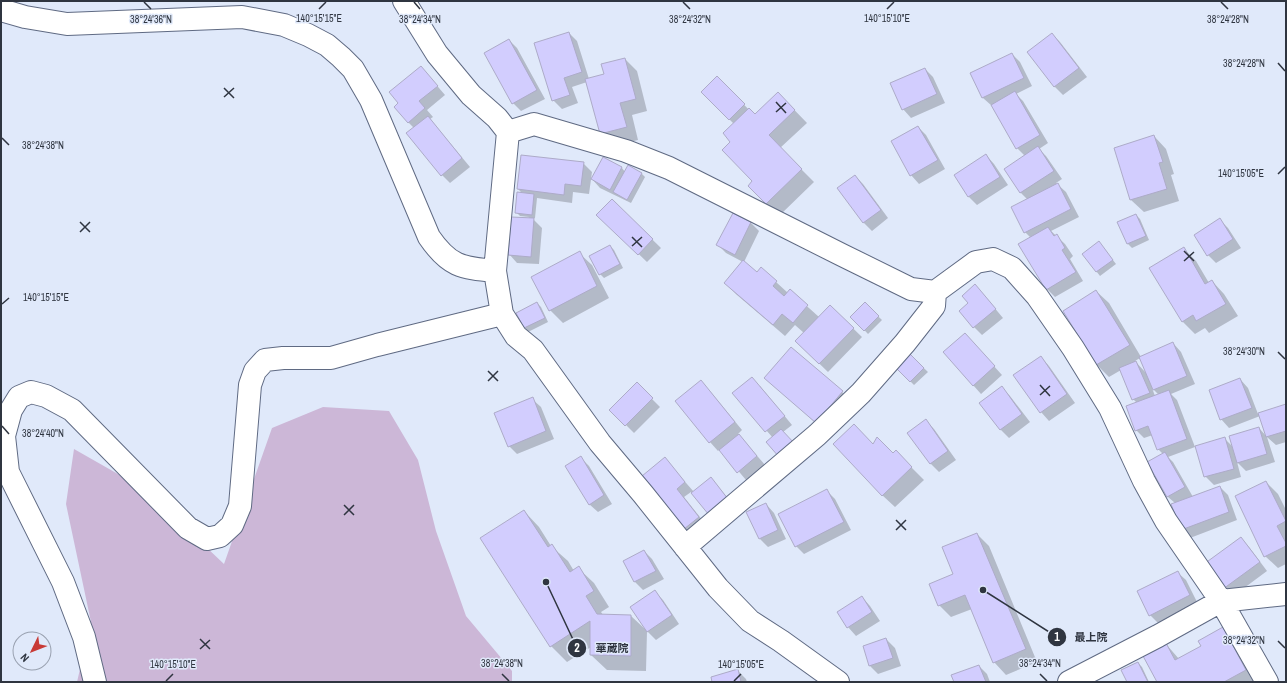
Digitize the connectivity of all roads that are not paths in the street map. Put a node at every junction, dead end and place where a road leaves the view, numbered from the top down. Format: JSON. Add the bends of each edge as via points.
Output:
{"nodes":[{"id":1,"x":404,"y":1,"type":"edge"},
{"id":2,"x":1,"y":10,"type":"edge"},
{"id":3,"x":508,"y":132,"type":"junction"},
{"id":4,"x":495,"y":271,"type":"junction"},
{"id":5,"x":935,"y":292,"type":"junction"},
{"id":6,"x":502,"y":314,"type":"junction"},
{"id":7,"x":5,"y":473,"type":"edge"},
{"id":8,"x":685,"y":547,"type":"junction"},
{"id":9,"x":1286,"y":594,"type":"edge"},
{"id":10,"x":1221,"y":601,"type":"junction"},
{"id":11,"x":95,"y":682,"type":"edge"},
{"id":12,"x":838,"y":682,"type":"edge"},
{"id":13,"x":1069,"y":682,"type":"edge"},
{"id":14,"x":1267,"y":682,"type":"edge"}],
"edges":[{"from":1,"to":3,"type":"lane","via":[[437,54],[471,95],[497,118]]},
{"from":2,"to":4,"type":"lane","via":[[25,18],[67,24],[242,17],[284,25],[327,45],[353,70],[371,100],[429,237],[439,251],[456,264]]},
{"from":3,"to":4,"type":"lane"},
{"from":3,"to":5,"type":"lane","via":[[534,124],[626,151],[669,168],[911,289]]},
{"from":4,"to":6,"type":"lane"},
{"from":5,"to":8,"type":"lane","via":[[934,306],[861,393],[817,435]]},
{"from":5,"to":10,"type":"lane","via":[[976,262],[993,259],[1012,268],[1037,296],[1073,348],[1110,408],[1144,481],[1170,526]]},
{"from":6,"to":7,"type":"lane","via":[[332,358],[265,360],[255,371],[250,385],[240,506],[232,525],[220,536],[207,539],[188,528],[72,410],[46,396],[31,392],[19,396],[11,410],[4,436]]},
{"from":6,"to":8,"type":"lane","via":[[516,336],[533,350],[600,443]]},
{"from":7,"to":11,"type":"lane","via":[[62,582],[84,637]]},
{"from":8,"to":12,"type":"lane","via":[[718,588],[750,621],[781,640]]},
{"from":9,"to":10,"type":"lane"},
{"from":10,"to":13,"type":"lane"},
{"from":10,"to":14,"type":"lane"}]}
